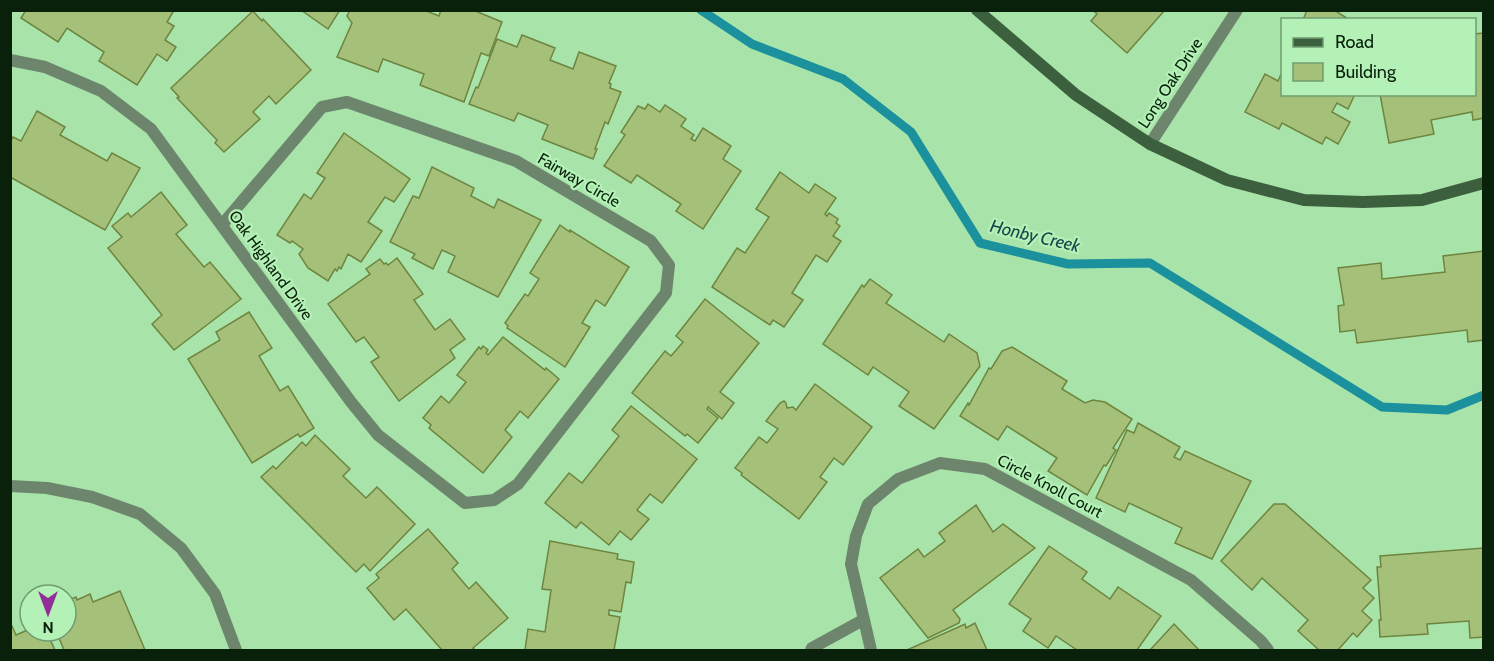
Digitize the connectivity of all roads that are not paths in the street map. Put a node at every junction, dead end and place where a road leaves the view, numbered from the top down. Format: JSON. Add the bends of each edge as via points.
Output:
{"nodes":[{"id":1,"x":977,"y":10,"type":"edge"},
{"id":2,"x":1237,"y":10,"type":"edge"},
{"id":3,"x":10,"y":60,"type":"edge"},
{"id":4,"x":1150,"y":144,"type":"junction"},
{"id":5,"x":1484,"y":183,"type":"edge"},
{"id":6,"x":222,"y":225,"type":"junction"},
{"id":7,"x":10,"y":486,"type":"edge"},
{"id":8,"x":494,"y":500,"type":"joint"},
{"id":9,"x":863,"y":620,"type":"junction"},
{"id":10,"x":236,"y":651,"type":"edge"},
{"id":11,"x":811,"y":651,"type":"edge"},
{"id":12,"x":871,"y":651,"type":"edge"},
{"id":13,"x":1268,"y":651,"type":"edge"}],
"edges":[{"from":1,"to":4,"type":"street","via":[[1076,95]]},
{"from":2,"to":4,"type":"street","name":"Long Oak Drive"},
{"from":3,"to":6,"type":"street","name":"Oak Highland Drive","via":[[45,67],[101,91],[151,129]]},
{"from":4,"to":5,"type":"street","via":[[1227,180],[1304,200],[1422,200]]},
{"from":6,"to":8,"type":"street","name":"Oak Highland Drive","via":[[378,435],[465,502]]},
{"from":6,"to":8,"type":"street","name":"Fairway Circle","via":[[322,107],[347,102],[516,161],[651,241],[669,266],[666,293],[518,484]]},
{"from":7,"to":10,"type":"street","via":[[92,497],[140,514],[181,548],[215,594]]},
{"from":9,"to":11,"type":"street"},
{"from":9,"to":12,"type":"street","name":"Circle Knoll Court"},
{"from":9,"to":13,"type":"street","name":"Circle Knoll Court","via":[[851,564],[868,504],[898,478],[940,463],[985,469],[1191,580]]}]}
